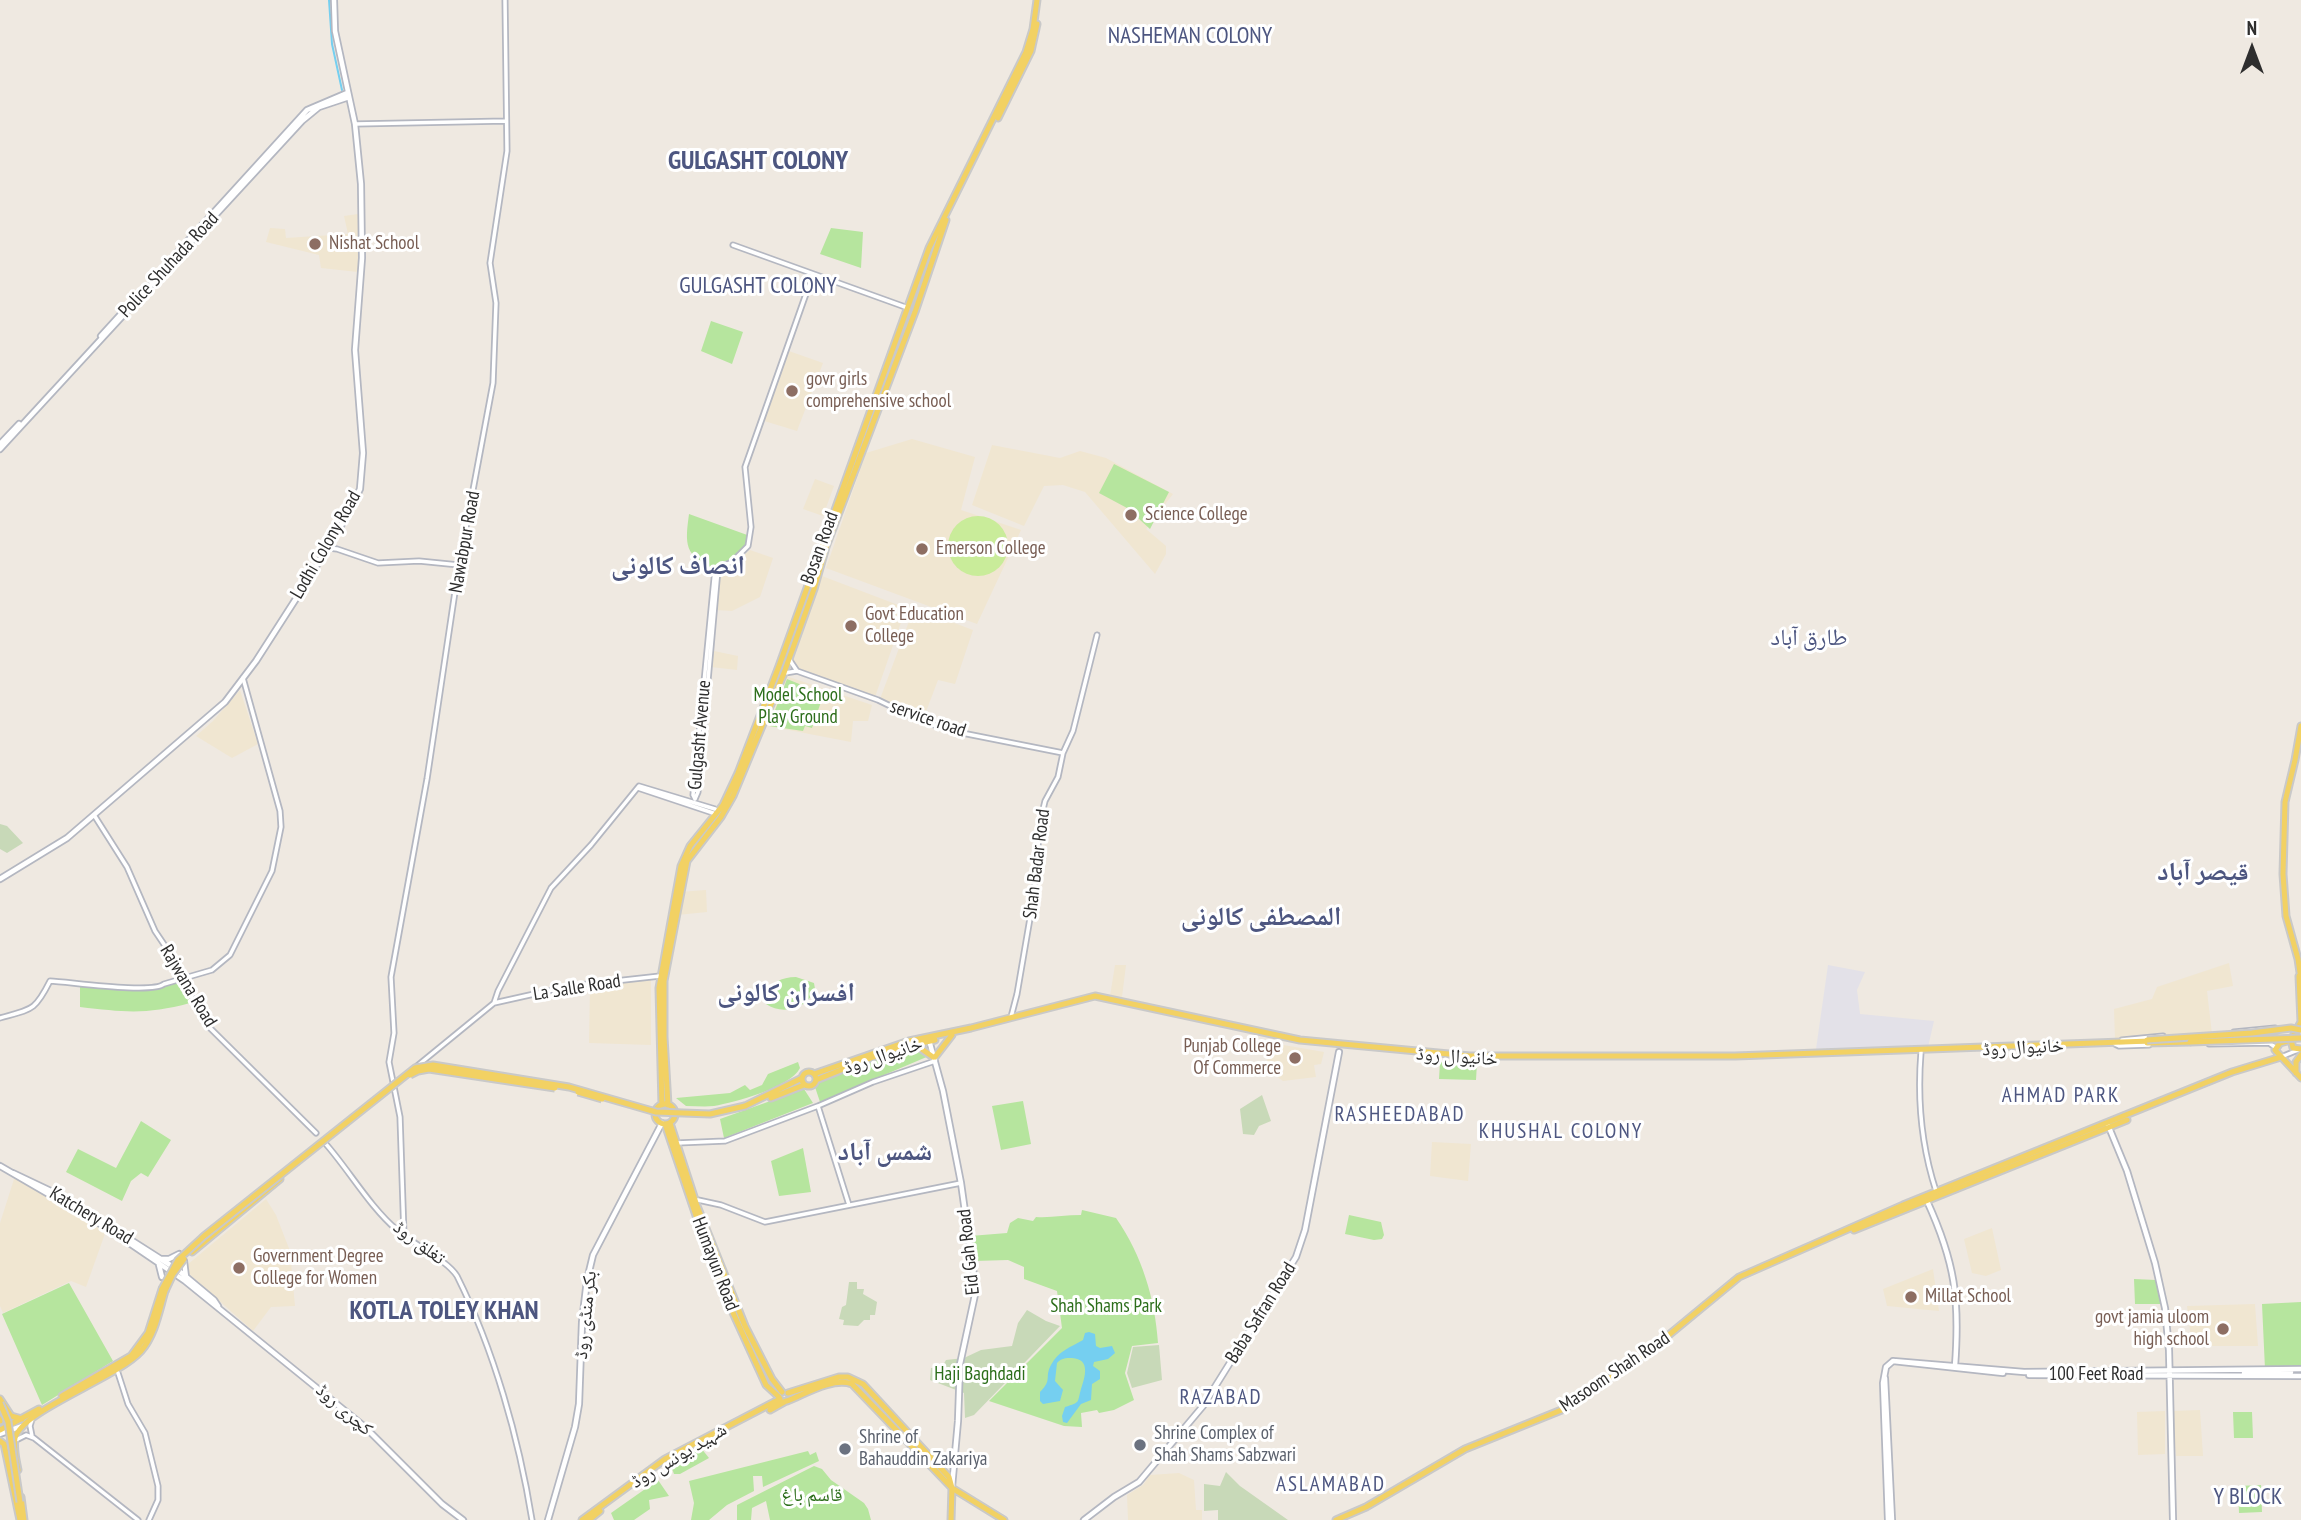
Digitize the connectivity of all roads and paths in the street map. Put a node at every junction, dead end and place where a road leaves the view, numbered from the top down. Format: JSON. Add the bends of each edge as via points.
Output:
{"nodes":[{"id":1,"x":334,"y":0,"type":"edge"},
{"id":2,"x":505,"y":0,"type":"edge"},
{"id":3,"x":1038,"y":0,"type":"edge"},
{"id":4,"x":348,"y":95,"type":"junction"},
{"id":5,"x":506,"y":121,"type":"junction"},
{"id":6,"x":355,"y":124,"type":"junction"},
{"id":7,"x":733,"y":245,"type":"dead end"},
{"id":8,"x":813,"y":274,"type":"junction"},
{"id":9,"x":908,"y":309,"type":"junction"},
{"id":10,"x":891,"y":361,"type":"junction"},
{"id":11,"x":0,"y":447,"type":"edge"},
{"id":12,"x":333,"y":539,"type":"junction"},
{"id":13,"x":327,"y":548,"type":"junction"},
{"id":14,"x":337,"y":549,"type":"junction"},
{"id":15,"x":459,"y":565,"type":"junction"},
{"id":16,"x":716,"y":569,"type":"junction"},
{"id":17,"x":799,"y":622,"type":"junction"},
{"id":18,"x":1097,"y":635,"type":"dead end"},
{"id":19,"x":789,"y":659,"type":"junction"},
{"id":20,"x":797,"y":671,"type":"junction"},
{"id":21,"x":784,"y":673,"type":"junction"},
{"id":22,"x":243,"y":678,"type":"junction"},
{"id":23,"x":2301,"y":726,"type":"edge"},
{"id":24,"x":1063,"y":753,"type":"junction"},
{"id":25,"x":714,"y":811,"type":"dead end"},
{"id":26,"x":94,"y":815,"type":"junction"},
{"id":27,"x":2284,"y":853,"type":"junction"},
{"id":28,"x":0,"y":879,"type":"edge"},
{"id":29,"x":2301,"y":959,"type":"edge"},
{"id":30,"x":660,"y":976,"type":"junction"},
{"id":31,"x":186,"y":979,"type":"junction"},
{"id":32,"x":2301,"y":979,"type":"edge"},
{"id":33,"x":494,"y":1003,"type":"junction"},
{"id":34,"x":1011,"y":1017,"type":"junction"},
{"id":35,"x":0,"y":1018,"type":"edge"},
{"id":36,"x":2300,"y":1031,"type":"edge"},
{"id":37,"x":952,"y":1035,"type":"junction"},
{"id":38,"x":931,"y":1039,"type":"junction"},
{"id":39,"x":2291,"y":1040,"type":"junction"},
{"id":40,"x":2128,"y":1041,"type":"junction"},
{"id":41,"x":2115,"y":1043,"type":"junction"},
{"id":42,"x":914,"y":1044,"type":"junction"},
{"id":43,"x":2275,"y":1047,"type":"junction"},
{"id":44,"x":2301,"y":1049,"type":"edge"},
{"id":45,"x":1339,"y":1052,"type":"dead end"},
{"id":46,"x":1877,"y":1052,"type":"junction"},
{"id":47,"x":1921,"y":1052,"type":"junction"},
{"id":48,"x":2301,"y":1055,"type":"edge"},
{"id":49,"x":2281,"y":1057,"type":"junction"},
{"id":50,"x":935,"y":1058,"type":"junction"},
{"id":51,"x":842,"y":1066,"type":"junction"},
{"id":52,"x":412,"y":1070,"type":"junction"},
{"id":53,"x":2299,"y":1076,"type":"edge"},
{"id":54,"x":815,"y":1077,"type":"junction"},
{"id":55,"x":803,"y":1082,"type":"junction"},
{"id":56,"x":665,"y":1105,"type":"junction"},
{"id":57,"x":818,"y":1106,"type":"junction"},
{"id":58,"x":745,"y":1107,"type":"junction"},
{"id":59,"x":665,"y":1123,"type":"junction"},
{"id":60,"x":2108,"y":1126,"type":"junction"},
{"id":61,"x":316,"y":1133,"type":"dead end"},
{"id":62,"x":325,"y":1143,"type":"dead end"},
{"id":63,"x":677,"y":1143,"type":"junction"},
{"id":64,"x":0,"y":1166,"type":"edge"},
{"id":65,"x":961,"y":1183,"type":"junction"},
{"id":66,"x":1960,"y":1186,"type":"junction"},
{"id":67,"x":1937,"y":1192,"type":"junction"},
{"id":68,"x":698,"y":1200,"type":"junction"},
{"id":69,"x":1927,"y":1200,"type":"junction"},
{"id":70,"x":849,"y":1205,"type":"junction"},
{"id":71,"x":1904,"y":1208,"type":"junction"},
{"id":72,"x":704,"y":1222,"type":"junction"},
{"id":73,"x":404,"y":1235,"type":"junction"},
{"id":74,"x":179,"y":1254,"type":"dead end"},
{"id":75,"x":159,"y":1261,"type":"junction"},
{"id":76,"x":184,"y":1261,"type":"dead end"},
{"id":77,"x":168,"y":1267,"type":"joint"},
{"id":78,"x":162,"y":1278,"type":"dead end"},
{"id":79,"x":186,"y":1279,"type":"junction"},
{"id":80,"x":170,"y":1284,"type":"dead end"},
{"id":81,"x":163,"y":1290,"type":"junction"},
{"id":82,"x":1955,"y":1366,"type":"junction"},
{"id":83,"x":2301,"y":1372,"type":"edge"},
{"id":84,"x":118,"y":1373,"type":"dead end"},
{"id":85,"x":2169,"y":1373,"type":"junction"},
{"id":86,"x":2207,"y":1373,"type":"junction"},
{"id":87,"x":784,"y":1397,"type":"junction"},
{"id":88,"x":0,"y":1403,"type":"edge"},
{"id":89,"x":33,"y":1418,"type":"junction"},
{"id":90,"x":22,"y":1424,"type":"junction"},
{"id":91,"x":0,"y":1436,"type":"edge"},
{"id":92,"x":34,"y":1438,"type":"junction"},
{"id":93,"x":15,"y":1441,"type":"junction"},
{"id":94,"x":952,"y":1488,"type":"junction"},
{"id":95,"x":22,"y":1520,"type":"edge"},
{"id":96,"x":138,"y":1520,"type":"edge"},
{"id":97,"x":149,"y":1520,"type":"edge"},
{"id":98,"x":463,"y":1520,"type":"edge"},
{"id":99,"x":532,"y":1520,"type":"edge"},
{"id":100,"x":548,"y":1520,"type":"edge"},
{"id":101,"x":582,"y":1520,"type":"edge"},
{"id":102,"x":589,"y":1520,"type":"edge"},
{"id":103,"x":951,"y":1520,"type":"edge"},
{"id":104,"x":1004,"y":1520,"type":"edge"},
{"id":105,"x":1084,"y":1520,"type":"edge"},
{"id":106,"x":1336,"y":1520,"type":"edge"},
{"id":107,"x":1890,"y":1520,"type":"edge"},
{"id":108,"x":2173,"y":1520,"type":"edge"}],
"edges":[{"from":1,"to":4,"type":"main road","name":"Lodhi Colony Road","via":[[335,31]]},
{"from":2,"to":5,"type":"street","name":"Nawabpur Road"},
{"from":3,"to":9,"type":"main road","name":"Bosan Road","via":[[1026,51],[931,242]]},
{"from":3,"to":10,"type":"main road","name":"Bosan Road","via":[[1031,51],[945,221],[915,312]]},
{"from":4,"to":6,"type":"main road","name":"Lodhi Colony Road"},
{"from":4,"to":11,"type":"main road","name":"Police Shuhada Road","via":[[307,110]]},
{"from":5,"to":6,"type":"street"},
{"from":5,"to":15,"type":"street","name":"Nawabpur Road","via":[[507,151],[491,263],[496,303],[493,383]]},
{"from":6,"to":12,"type":"main road","name":"Lodhi Colony Road","via":[[361,184],[362,258],[355,360],[362,476],[355,501]]},
{"from":7,"to":8,"type":"street"},
{"from":8,"to":9,"type":"street"},
{"from":8,"to":16,"type":"street","via":[[745,467],[751,527],[748,546],[732,562]]},
{"from":9,"to":10,"type":"main road","name":"Bosan Road"},
{"from":10,"to":17,"type":"main road","name":"Bosan Road"},
{"from":12,"to":13,"type":"main road","name":"Lodhi Colony Road"},
{"from":12,"to":14,"type":"street"},
{"from":13,"to":14,"type":"street"},
{"from":13,"to":22,"type":"main road","name":"Lodhi Colony Road"},
{"from":14,"to":15,"type":"street","via":[[378,563]]},
{"from":15,"to":73,"type":"street","name":"Nawabpur Road","via":[[391,977],[394,1033],[389,1062],[400,1117]]},
{"from":16,"to":16,"type":"street","name":"Gulgasht Avenue","via":[[698,792],[695,799]]},
{"from":17,"to":19,"type":"main road","name":"Bosan Road"},
{"from":17,"to":30,"type":"main road","name":"Bosan Road","via":[[728,797],[684,858]]},
{"from":18,"to":24,"type":"street","name":"Shah Badar Road"},
{"from":19,"to":20,"type":"street"},
{"from":19,"to":21,"type":"main road","name":"Bosan Road"},
{"from":20,"to":21,"type":"street"},
{"from":20,"to":24,"type":"street","name":"service road","via":[[952,731]]},
{"from":21,"to":56,"type":"main road","name":"Bosan Road","via":[[733,796],[686,867],[664,988]]},
{"from":22,"to":26,"type":"main road","name":"Lodhi Colony Road","via":[[216,710]]},
{"from":22,"to":31,"type":"street","via":[[280,811],[280,832],[270,877],[230,955],[212,970]]},
{"from":23,"to":27,"type":"main road","via":[[2285,802]]},
{"from":24,"to":34,"type":"street","name":"Shah Badar Road","via":[[1040,822],[1034,895]]},
{"from":25,"to":33,"type":"street","name":"Gulgasht Avenue","via":[[639,787],[548,892]]},
{"from":26,"to":28,"type":"main road","name":"Lodhi Colony Road","via":[[53,848]]},
{"from":26,"to":31,"type":"street","name":"Rajwana Road","via":[[127,867],[155,931]]},
{"from":27,"to":29,"type":"main road","via":[[2289,918]]},
{"from":27,"to":32,"type":"main road","via":[[2286,916]]},
{"from":27,"to":36,"type":"main road","via":[[2281,903],[2298,972]]},
{"from":30,"to":33,"type":"street","name":"La Salle Road","via":[[570,986]]},
{"from":30,"to":56,"type":"main road","name":"Bosan Road"},
{"from":31,"to":35,"type":"street","via":[[153,988],[50,981],[44,997],[31,1008]]},
{"from":31,"to":61,"type":"street","name":"Rajwana Road","via":[[207,1025]]},
{"from":33,"to":52,"type":"street"},
{"from":34,"to":38,"type":"main road","name":"خانیوال روڈ"},
{"from":34,"to":46,"type":"main road","name":"خانیوال روڈ","via":[[1095,996],[1300,1040],[1470,1056]]},
{"from":36,"to":39,"type":"main road"},
{"from":36,"to":40,"type":"main road","name":"خانیوال روڈ","bridge":true},
{"from":36,"to":40,"type":"main road","bridge":true,"via":[[2291,1028]]},
{"from":36,"to":41,"type":"main road","name":"خانیوال روڈ","bridge":true,"via":[[2190,1042]]},
{"from":36,"to":41,"type":"street","name":"خانیوال روڈ","via":[[2131,1038]]},
{"from":37,"to":38,"type":"main road","name":"خانیوال روڈ"},
{"from":37,"to":46,"type":"main road","name":"خانیوال روڈ","via":[[1083,999],[1103,998],[1297,1043],[1476,1059],[1739,1059]]},
{"from":37,"to":50,"type":"main road"},
{"from":38,"to":42,"type":"main road","name":"خانیوال روڈ"},
{"from":38,"to":50,"type":"main road","name":"Eid Gah Road"},
{"from":38,"to":51,"type":"main road","via":[[894,1045]]},
{"from":39,"to":43,"type":"main road"},
{"from":39,"to":44,"type":"main road","via":[[2293,1048]]},
{"from":40,"to":41,"type":"main road","name":"خانیوال روڈ"},
{"from":41,"to":43,"type":"street","via":[[2269,1043]]},
{"from":41,"to":46,"type":"main road","name":"خانیوال روڈ"},
{"from":41,"to":47,"type":"main road","name":"خانیوال روڈ"},
{"from":42,"to":50,"type":"main road"},
{"from":42,"to":51,"type":"main road","name":"خانیوال روڈ"},
{"from":43,"to":49,"type":"main road"},
{"from":44,"to":49,"type":"street"},
{"from":45,"to":105,"type":"main road","name":"Baba Safran Road","via":[[1306,1230],[1296,1257],[1202,1406],[1139,1482]]},
{"from":46,"to":47,"type":"main road","name":"خانیوال روڈ"},
{"from":47,"to":67,"type":"street","via":[[1920,1121]]},
{"from":48,"to":53,"type":"main road","via":[[2296,1062]]},
{"from":49,"to":53,"type":"main road"},
{"from":49,"to":60,"type":"main road","name":"Masoom Shah Road","via":[[2209,1081]]},
{"from":50,"to":57,"type":"street"},
{"from":50,"to":65,"type":"main road","name":"Eid Gah Road"},
{"from":51,"to":54,"type":"main road","name":"خانیوال روڈ"},
{"from":52,"to":58,"type":"main road","bridge":true,"via":[[433,1065],[524,1079],[673,1114],[710,1114]]},
{"from":52,"to":81,"type":"main road","bridge":true,"via":[[204,1236],[178,1260]]},
{"from":54,"to":55,"type":"main road","via":[[812,1084]]},
{"from":54,"to":55,"type":"main road","via":[[807,1073]]},
{"from":55,"to":58,"type":"main road"},
{"from":56,"to":59,"type":"main road","via":[[656,1115]]},
{"from":56,"to":59,"type":"main road","via":[[675,1114]]},
{"from":57,"to":63,"type":"street","via":[[725,1141]]},
{"from":57,"to":70,"type":"street"},
{"from":58,"to":81,"type":"main road","bridge":true,"via":[[710,1116],[671,1117],[570,1090],[418,1071],[192,1252]]},
{"from":59,"to":63,"type":"main road","name":"Humayun Road"},
{"from":59,"to":87,"type":"main road","name":"Humayun Road","via":[[734,1315],[766,1385]]},
{"from":59,"to":100,"type":"main road","name":"بکر منڈی روڈ","via":[[591,1260],[575,1427]]},
{"from":60,"to":66,"type":"main road","name":"Masoom Shah Road"},
{"from":60,"to":85,"type":"main road","via":[[2127,1171],[2160,1279]]},
{"from":62,"to":73,"type":"street","name":"تغلق روڈ"},
{"from":63,"to":68,"type":"main road"},
{"from":63,"to":72,"type":"main road","name":"Humayun Road"},
{"from":64,"to":75,"type":"main road","name":"Katchery Road"},
{"from":65,"to":70,"type":"street"},
{"from":65,"to":94,"type":"main road","name":"Eid Gah Road","via":[[976,1290],[960,1364]]},
{"from":66,"to":67,"type":"main road","name":"Masoom Shah Road"},
{"from":66,"to":69,"type":"main road","name":"Masoom Shah Road"},
{"from":67,"to":71,"type":"main road","name":"Masoom Shah Road"},
{"from":68,"to":70,"type":"street","via":[[765,1222]]},
{"from":68,"to":72,"type":"main road"},
{"from":69,"to":71,"type":"main road","name":"Masoom Shah Road"},
{"from":69,"to":82,"type":"main road","via":[[1951,1263],[1957,1315]]},
{"from":71,"to":106,"type":"main road","name":"Masoom Shah Road","via":[[1739,1277],[1647,1353],[1564,1409],[1465,1449]]},
{"from":72,"to":87,"type":"main road","name":"Humayun Road","via":[[753,1343]]},
{"from":73,"to":99,"type":"street","name":"تغلق روڈ","via":[[452,1269],[465,1293],[505,1403]]},
{"from":74,"to":75,"type":"main road"},
{"from":75,"to":77,"type":"main road","name":"Katchery Road"},
{"from":75,"to":78,"type":"main road"},
{"from":76,"to":79,"type":"main road"},
{"from":77,"to":79,"type":"main road","name":"کچری روڈ"},
{"from":79,"to":80,"type":"main road"},
{"from":79,"to":98,"type":"main road","name":"کچری روڈ","via":[[366,1427]]},
{"from":81,"to":89,"type":"main road","via":[[152,1333],[135,1358]]},
{"from":81,"to":90,"type":"main road","via":[[148,1333],[131,1356]]},
{"from":82,"to":85,"type":"main road","name":"100 Feet Road","via":[[2024,1372]]},
{"from":82,"to":107,"type":"main road","name":"100 Feet Road","via":[[1893,1361],[1886,1367]]},
{"from":83,"to":86,"type":"main road","name":"100 Feet Road"},
{"from":83,"to":86,"type":"main road"},
{"from":84,"to":97,"type":"street","via":[[128,1404],[145,1433],[158,1486],[158,1500]]},
{"from":85,"to":86,"type":"main road","name":"100 Feet Road"},
{"from":85,"to":108,"type":"main road"},
{"from":87,"to":94,"type":"main road","via":[[836,1383],[852,1384]]},
{"from":87,"to":101,"type":"main road","name":"شہید یونس روڈ","via":[[666,1459]]},
{"from":87,"to":102,"type":"main road","name":"شہید یونس روڈ","via":[[685,1451]]},
{"from":88,"to":90,"type":"main road"},
{"from":88,"to":95,"type":"main road","bridge":true},
{"from":89,"to":90,"type":"main road"},
{"from":89,"to":92,"type":"street","via":[[30,1431]]},
{"from":90,"to":91,"type":"main road"},
{"from":90,"to":91,"type":"main road"},
{"from":90,"to":93,"type":"main road"},
{"from":91,"to":95,"type":"main road"},
{"from":92,"to":93,"type":"street","via":[[22,1436]]},
{"from":92,"to":96,"type":"street"},
{"from":93,"to":95,"type":"main road"},
{"from":94,"to":103,"type":"main road"},
{"from":94,"to":104,"type":"main road"}]}
